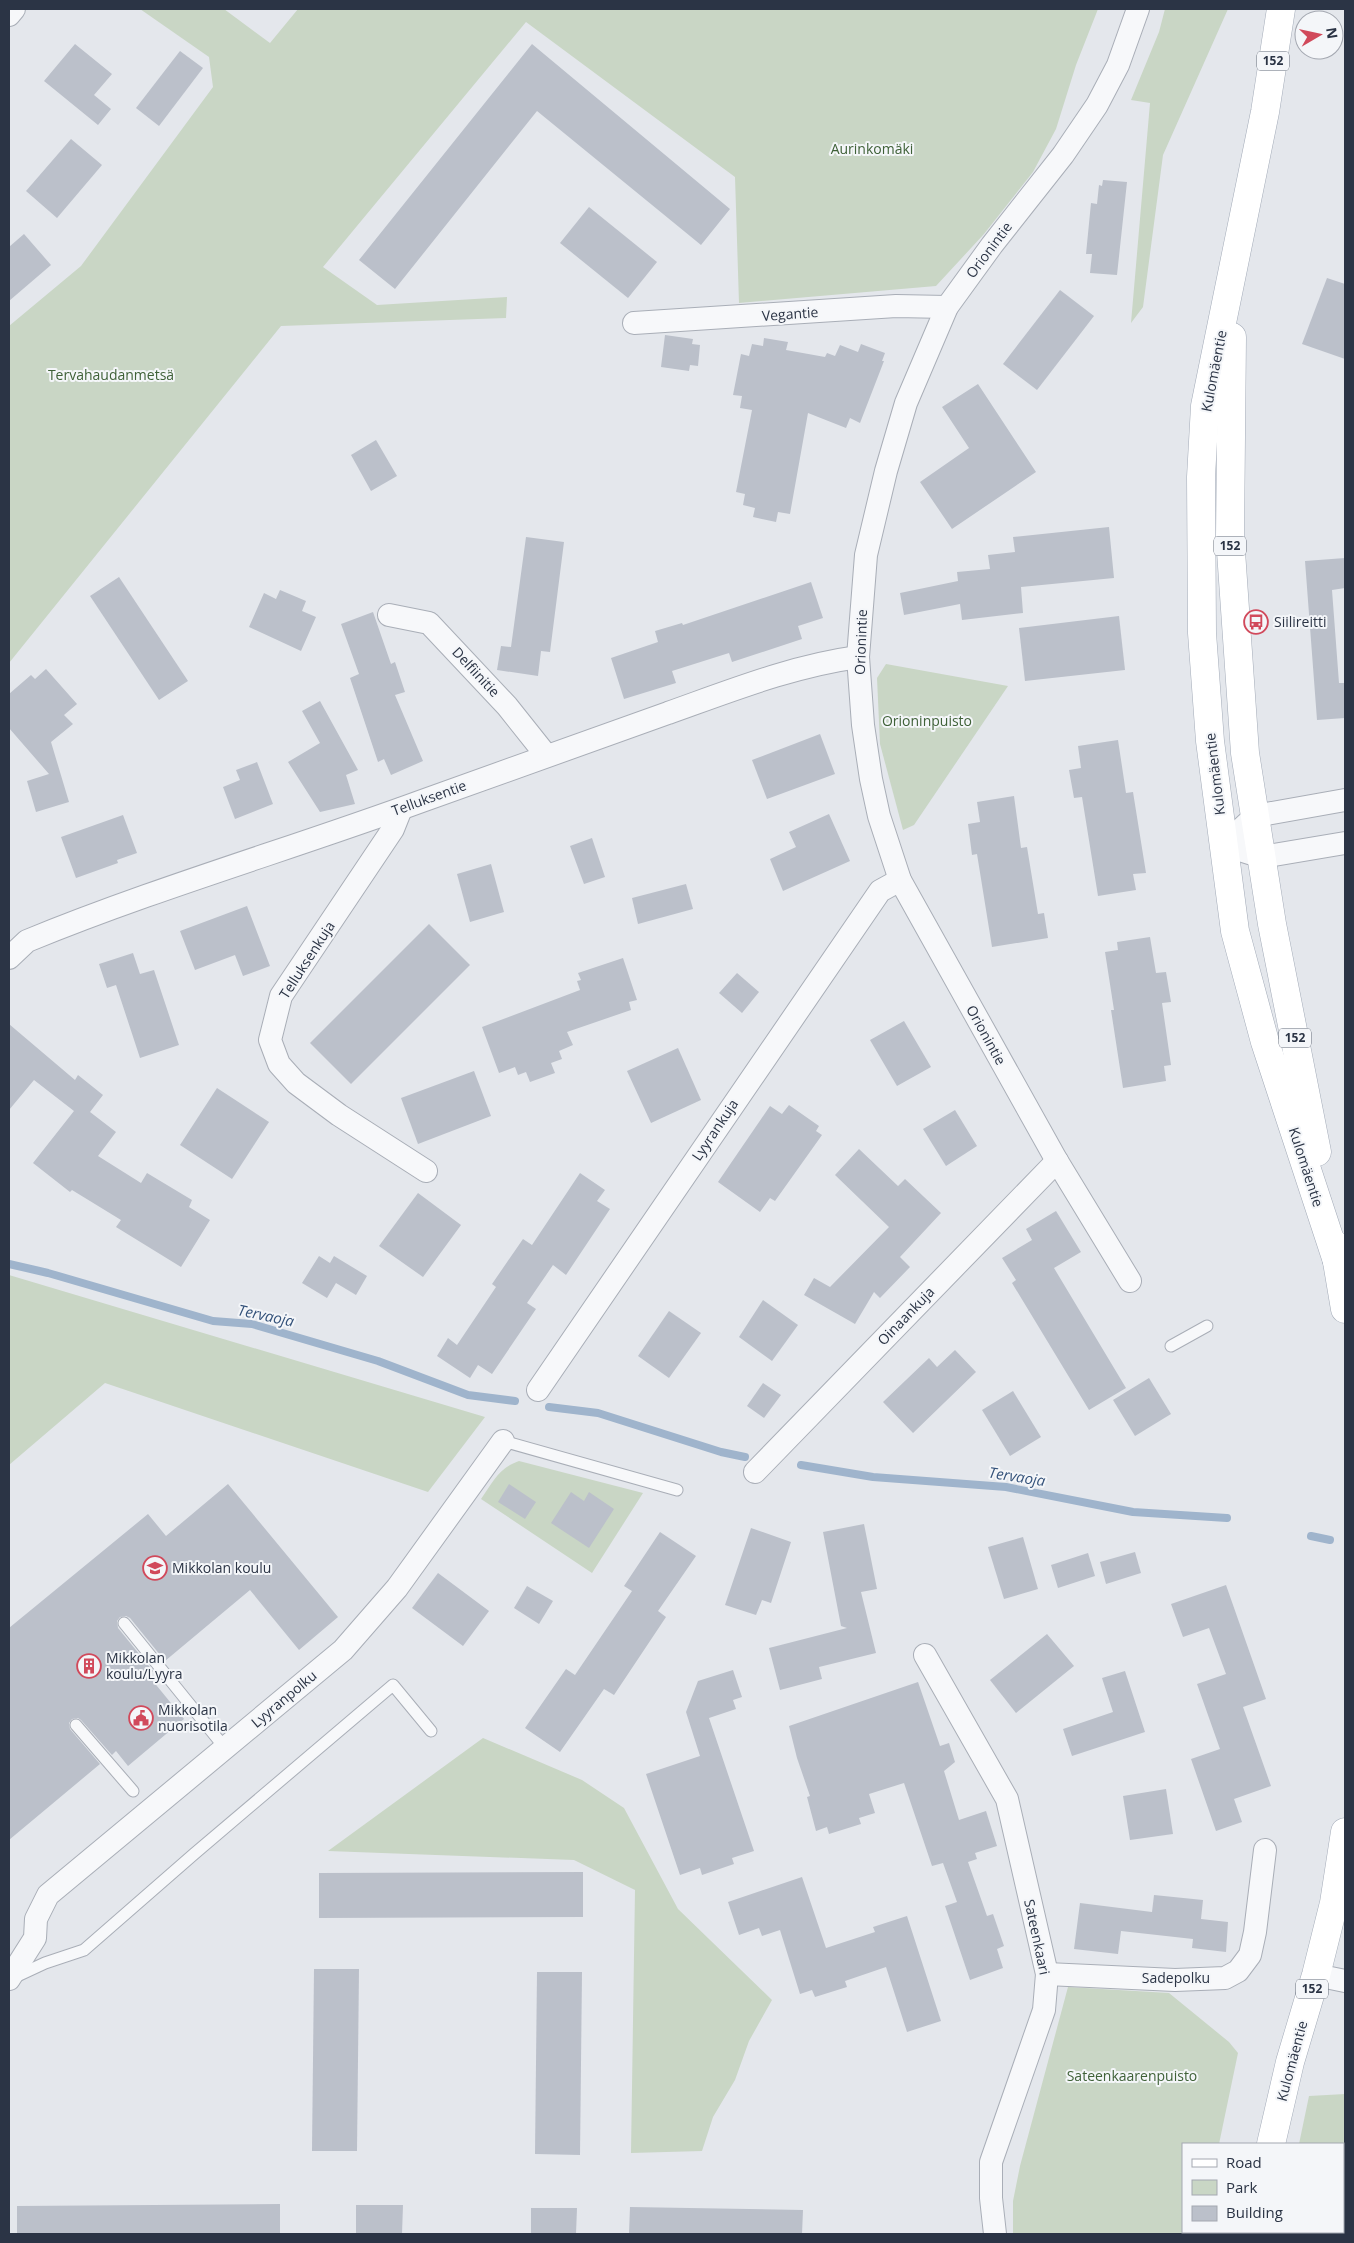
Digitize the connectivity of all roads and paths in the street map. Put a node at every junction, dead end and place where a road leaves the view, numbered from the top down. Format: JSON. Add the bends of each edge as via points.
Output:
{"nodes":[{"id":1,"x":14,"y":9,"type":"edge"},
{"id":2,"x":1138,"y":9,"type":"edge"},
{"id":3,"x":1280,"y":9,"type":"edge"},
{"id":4,"x":1296,"y":9,"type":"edge"},
{"id":5,"x":9,"y":15,"type":"edge"},
{"id":6,"x":1265,"y":112,"type":"junction"},
{"id":7,"x":1232,"y":274,"type":"junction"},
{"id":8,"x":947,"y":307,"type":"junction"},
{"id":9,"x":634,"y":323,"type":"dead end"},
{"id":10,"x":389,"y":615,"type":"dead end"},
{"id":11,"x":858,"y":657,"type":"junction"},
{"id":12,"x":546,"y":755,"type":"junction"},
{"id":13,"x":1345,"y":800,"type":"edge"},
{"id":14,"x":401,"y":809,"type":"junction"},
{"id":15,"x":1255,"y":816,"type":"junction"},
{"id":16,"x":1345,"y":843,"type":"edge"},
{"id":17,"x":1224,"y":845,"type":"junction"},
{"id":18,"x":1262,"y":857,"type":"junction"},
{"id":19,"x":900,"y":880,"type":"junction"},
{"id":20,"x":9,"y":958,"type":"edge"},
{"id":21,"x":1057,"y":1161,"type":"junction"},
{"id":22,"x":426,"y":1171,"type":"dead end"},
{"id":23,"x":1337,"y":1260,"type":"junction"},
{"id":24,"x":1130,"y":1281,"type":"dead end"},
{"id":25,"x":1345,"y":1309,"type":"edge"},
{"id":26,"x":1207,"y":1326,"type":"dead end"},
{"id":27,"x":1171,"y":1346,"type":"dead end"},
{"id":28,"x":538,"y":1390,"type":"dead end"},
{"id":29,"x":503,"y":1441,"type":"joint"},
{"id":30,"x":754,"y":1472,"type":"dead end"},
{"id":31,"x":677,"y":1490,"type":"dead end"},
{"id":32,"x":124,"y":1623,"type":"dead end"},
{"id":33,"x":925,"y":1655,"type":"dead end"},
{"id":34,"x":76,"y":1724,"type":"dead end"},
{"id":35,"x":431,"y":1731,"type":"dead end"},
{"id":36,"x":225,"y":1748,"type":"junction"},
{"id":37,"x":134,"y":1792,"type":"dead end"},
{"id":38,"x":1345,"y":1832,"type":"edge"},
{"id":39,"x":1264,"y":1850,"type":"dead end"},
{"id":40,"x":1047,"y":1974,"type":"junction"},
{"id":41,"x":1316,"y":1975,"type":"junction"},
{"id":42,"x":9,"y":1980,"type":"edge"},
{"id":43,"x":1345,"y":1981,"type":"edge"},
{"id":44,"x":1271,"y":2143,"type":"edge"},
{"id":45,"x":995,"y":2234,"type":"edge"}],
"edges":[{"from":1,"to":5,"type":"street"},
{"from":2,"to":8,"type":"street","name":"Orionintie","via":[[1118,65],[1097,105],[1063,155]]},
{"from":3,"to":6,"type":"main road","name":"Kulomäentie","number":"152"},
{"from":4,"to":6,"type":"main road","name":"Kulomäentie","number":"152"},
{"from":6,"to":7,"type":"main road","name":"Kulomäentie","number":"152"},
{"from":7,"to":15,"type":"main road","name":"Kulomäentie","number":"152","via":[[1230,537],[1245,753]]},
{"from":7,"to":17,"type":"main road","name":"Kulomäentie","number":"152","via":[[1206,406],[1201,477],[1202,633],[1210,741]]},
{"from":8,"to":9,"type":"street","name":"Vegantie","via":[[896,306]]},
{"from":8,"to":11,"type":"street","name":"Orionintie","via":[[906,403],[886,471],[866,555]]},
{"from":10,"to":12,"type":"street","name":"Delfiinitie","via":[[429,623],[507,706]]},
{"from":11,"to":12,"type":"street","name":"Telluksentie","via":[[822,662],[768,678]]},
{"from":11,"to":19,"type":"street","name":"Orionintie","via":[[871,779],[879,816]]},
{"from":12,"to":14,"type":"street","name":"Telluksentie"},
{"from":13,"to":15,"type":"street"},
{"from":14,"to":20,"type":"street","name":"Telluksentie","via":[[64,926],[27,941]]},
{"from":14,"to":22,"type":"street","name":"Telluksenkuja","via":[[393,829],[281,996],[270,1040],[279,1064],[296,1083]]},
{"from":15,"to":17,"type":"street"},
{"from":15,"to":18,"type":"main road","name":"Kulomäentie","number":"152"},
{"from":16,"to":18,"type":"street"},
{"from":17,"to":18,"type":"street"},
{"from":17,"to":23,"type":"main road","name":"Kulomäentie","number":"152","via":[[1235,931],[1265,1042]]},
{"from":18,"to":23,"type":"main road","name":"Kulomäentie","number":"152"},
{"from":19,"to":21,"type":"street","name":"Orionintie"},
{"from":19,"to":28,"type":"street","name":"Lyyrankuja","via":[[880,890]]},
{"from":21,"to":24,"type":"street","name":"Orionintie"},
{"from":21,"to":30,"type":"street","name":"Oinaankuja"},
{"from":23,"to":25,"type":"main road","name":"Kulomäentie","number":"152"},
{"from":26,"to":27,"type":"lane"},
{"from":29,"to":31,"type":"lane"},
{"from":29,"to":36,"type":"street","name":"Lyyranpolku","via":[[398,1588],[343,1650]]},
{"from":32,"to":36,"type":"lane"},
{"from":33,"to":40,"type":"street","name":"Sateenkaari","via":[[1007,1799]]},
{"from":34,"to":37,"type":"lane"},
{"from":35,"to":42,"type":"lane","via":[[393,1685],[84,1950]]},
{"from":36,"to":42,"type":"street","name":"Lyyranpolku","via":[[48,1895],[36,1919],[35,1938]]},
{"from":38,"to":41,"type":"main road","name":"Kulomäentie","number":"152","via":[[1334,1903]]},
{"from":39,"to":40,"type":"street","name":"Sadepolku","via":[[1250,1955],[1238,1971],[1225,1978],[1175,1980]]},
{"from":40,"to":45,"type":"street","name":"Sateenkaari","via":[[1044,2010],[991,2162]]},
{"from":41,"to":43,"type":"street"},
{"from":41,"to":44,"type":"main road","name":"Kulomäentie","number":"152","via":[[1290,2062]]}]}
